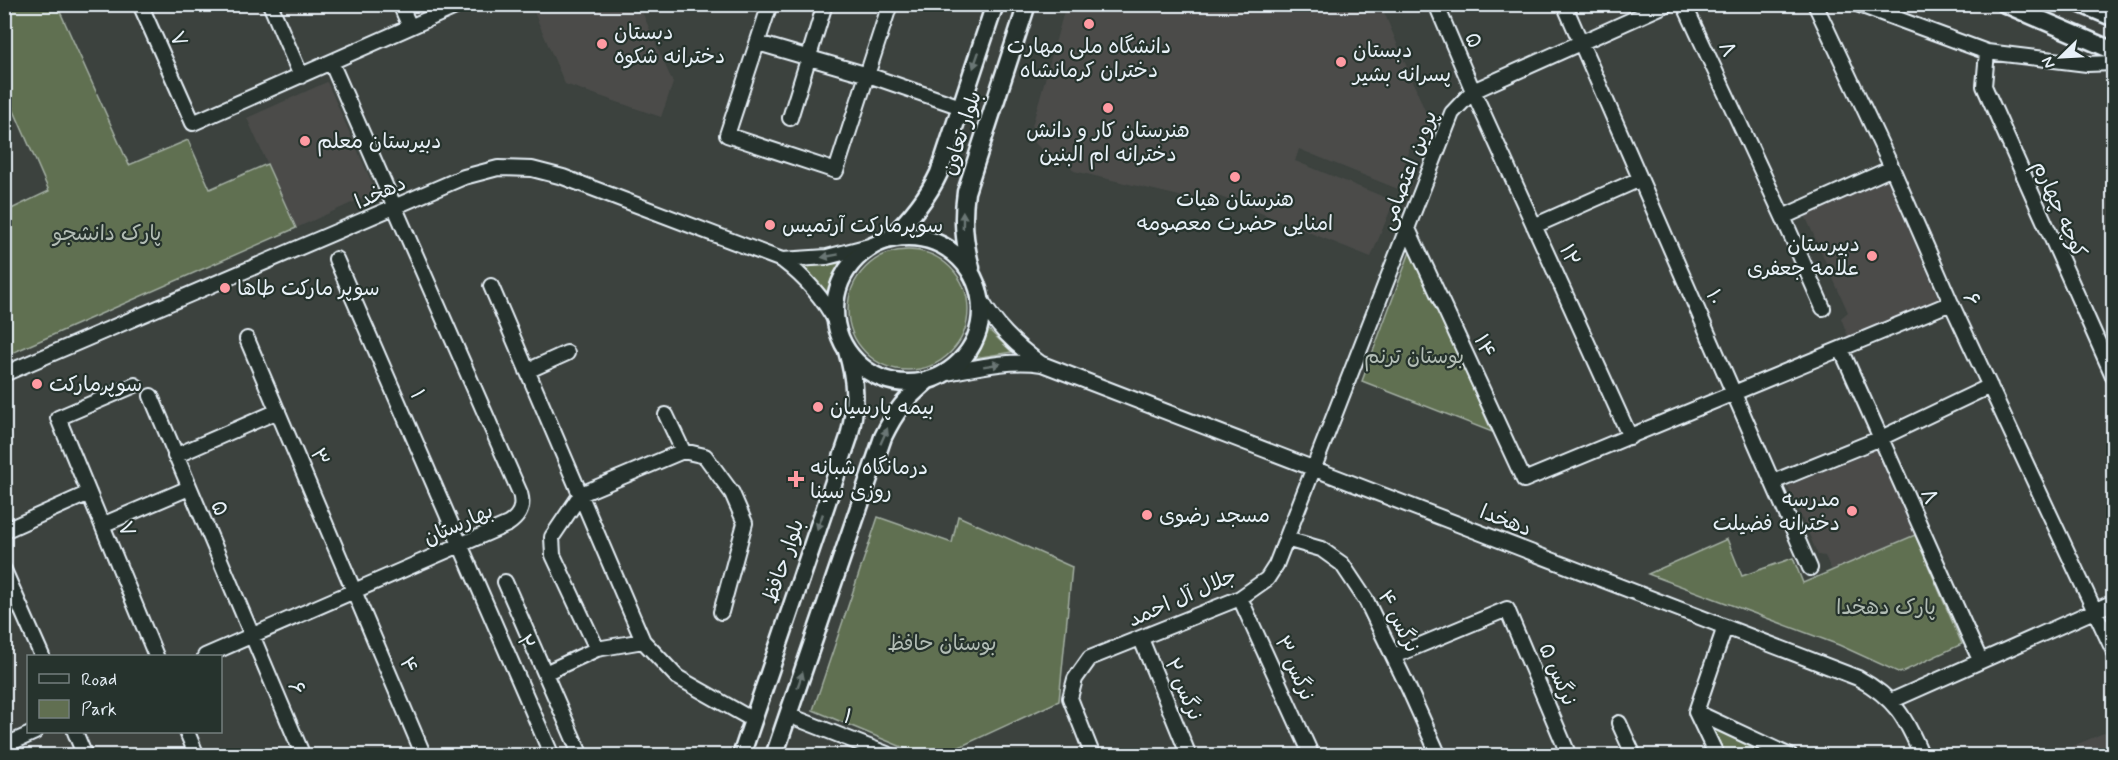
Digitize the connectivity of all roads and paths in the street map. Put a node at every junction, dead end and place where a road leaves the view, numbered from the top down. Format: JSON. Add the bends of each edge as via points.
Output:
{"nodes":[{"id":1,"x":140,"y":4,"type":"edge"},
{"id":2,"x":270,"y":4,"type":"edge"},
{"id":3,"x":399,"y":4,"type":"edge"},
{"id":4,"x":462,"y":4,"type":"edge"},
{"id":5,"x":770,"y":4,"type":"edge"},
{"id":6,"x":825,"y":4,"type":"edge"},
{"id":7,"x":890,"y":4,"type":"edge"},
{"id":8,"x":995,"y":4,"type":"edge"},
{"id":9,"x":1027,"y":4,"type":"edge"},
{"id":10,"x":1436,"y":4,"type":"edge"},
{"id":11,"x":1564,"y":4,"type":"edge"},
{"id":12,"x":1667,"y":4,"type":"edge"},
{"id":13,"x":1684,"y":4,"type":"edge"},
{"id":14,"x":1815,"y":4,"type":"edge"},
{"id":15,"x":1857,"y":4,"type":"edge"},
{"id":16,"x":2005,"y":4,"type":"edge"},
{"id":17,"x":2081,"y":4,"type":"edge"},
{"id":18,"x":2114,"y":18,"type":"edge"},
{"id":19,"x":410,"y":27,"type":"junction"},
{"id":20,"x":758,"y":43,"type":"junction"},
{"id":21,"x":1581,"y":44,"type":"junction"},
{"id":22,"x":1987,"y":52,"type":"junction"},
{"id":23,"x":809,"y":58,"type":"junction"},
{"id":24,"x":332,"y":62,"type":"junction"},
{"id":25,"x":2112,"y":63,"type":"edge"},
{"id":26,"x":301,"y":75,"type":"junction"},
{"id":27,"x":868,"y":75,"type":"junction"},
{"id":28,"x":1473,"y":91,"type":"junction"},
{"id":29,"x":961,"y":107,"type":"junction"},
{"id":30,"x":790,"y":118,"type":"dead end"},
{"id":31,"x":1892,"y":168,"type":"junction"},
{"id":32,"x":1640,"y":178,"type":"junction"},
{"id":33,"x":395,"y":208,"type":"junction"},
{"id":34,"x":1783,"y":217,"type":"junction"},
{"id":35,"x":1534,"y":226,"type":"junction"},
{"id":36,"x":1408,"y":229,"type":"junction"},
{"id":37,"x":883,"y":242,"type":"junction"},
{"id":38,"x":336,"y":259,"type":"dead end"},
{"id":39,"x":782,"y":260,"type":"junction"},
{"id":40,"x":973,"y":277,"type":"junction"},
{"id":41,"x":491,"y":286,"type":"dead end"},
{"id":42,"x":980,"y":298,"type":"junction"},
{"id":43,"x":1951,"y":303,"type":"junction"},
{"id":44,"x":1823,"y":308,"type":"dead end"},
{"id":45,"x":837,"y":324,"type":"junction"},
{"id":46,"x":247,"y":339,"type":"dead end"},
{"id":47,"x":845,"y":344,"type":"junction"},
{"id":48,"x":1841,"y":349,"type":"junction"},
{"id":49,"x":567,"y":353,"type":"dead end"},
{"id":50,"x":1042,"y":364,"type":"junction"},
{"id":51,"x":527,"y":371,"type":"junction"},
{"id":52,"x":4,"y":374,"type":"edge"},
{"id":53,"x":936,"y":377,"type":"junction"},
{"id":54,"x":2114,"y":378,"type":"edge"},
{"id":55,"x":135,"y":385,"type":"dead end"},
{"id":56,"x":1990,"y":386,"type":"junction"},
{"id":57,"x":1734,"y":393,"type":"junction"},
{"id":58,"x":151,"y":396,"type":"dead end"},
{"id":59,"x":278,"y":411,"type":"junction"},
{"id":60,"x":666,"y":415,"type":"dead end"},
{"id":61,"x":1630,"y":437,"type":"junction"},
{"id":62,"x":1881,"y":438,"type":"junction"},
{"id":63,"x":683,"y":452,"type":"junction"},
{"id":64,"x":175,"y":456,"type":"junction"},
{"id":65,"x":1314,"y":468,"type":"junction"},
{"id":66,"x":1773,"y":482,"type":"junction"},
{"id":67,"x":189,"y":488,"type":"junction"},
{"id":68,"x":89,"y":493,"type":"junction"},
{"id":69,"x":581,"y":494,"type":"junction"},
{"id":70,"x":102,"y":525,"type":"junction"},
{"id":71,"x":4,"y":531,"type":"edge"},
{"id":72,"x":1286,"y":539,"type":"junction"},
{"id":73,"x":461,"y":546,"type":"junction"},
{"id":74,"x":1810,"y":568,"type":"dead end"},
{"id":75,"x":4,"y":570,"type":"edge"},
{"id":76,"x":505,"y":582,"type":"dead end"},
{"id":77,"x":355,"y":591,"type":"junction"},
{"id":78,"x":1240,"y":598,"type":"junction"},
{"id":79,"x":2114,"y":602,"type":"edge"},
{"id":80,"x":2095,"y":610,"type":"junction"},
{"id":81,"x":721,"y":612,"type":"dead end"},
{"id":82,"x":1725,"y":627,"type":"junction"},
{"id":83,"x":251,"y":636,"type":"junction"},
{"id":84,"x":1141,"y":639,"type":"junction"},
{"id":85,"x":643,"y":641,"type":"junction"},
{"id":86,"x":597,"y":649,"type":"junction"},
{"id":87,"x":2114,"y":652,"type":"edge"},
{"id":88,"x":41,"y":655,"type":"edge"},
{"id":89,"x":155,"y":655,"type":"edge"},
{"id":90,"x":209,"y":655,"type":"edge"},
{"id":91,"x":1394,"y":656,"type":"junction"},
{"id":92,"x":1980,"y":660,"type":"junction"},
{"id":93,"x":545,"y":672,"type":"junction"},
{"id":94,"x":1891,"y":701,"type":"junction"},
{"id":95,"x":1696,"y":712,"type":"junction"},
{"id":96,"x":788,"y":715,"type":"junction"},
{"id":97,"x":753,"y":720,"type":"junction"},
{"id":98,"x":1619,"y":723,"type":"dead end"},
{"id":99,"x":33,"y":733,"type":"edge"},
{"id":100,"x":75,"y":733,"type":"edge"},
{"id":101,"x":187,"y":733,"type":"edge"},
{"id":102,"x":4,"y":746,"type":"edge"},
{"id":103,"x":85,"y":756,"type":"edge"},
{"id":104,"x":197,"y":756,"type":"edge"},
{"id":105,"x":303,"y":756,"type":"edge"},
{"id":106,"x":424,"y":756,"type":"edge"},
{"id":107,"x":552,"y":756,"type":"edge"},
{"id":108,"x":581,"y":756,"type":"edge"},
{"id":109,"x":741,"y":756,"type":"edge"},
{"id":110,"x":774,"y":756,"type":"edge"},
{"id":111,"x":892,"y":756,"type":"edge"},
{"id":112,"x":1093,"y":756,"type":"edge"},
{"id":113,"x":1189,"y":756,"type":"edge"},
{"id":114,"x":1312,"y":756,"type":"edge"},
{"id":115,"x":1439,"y":756,"type":"edge"},
{"id":116,"x":1569,"y":756,"type":"edge"},
{"id":117,"x":1634,"y":756,"type":"edge"},
{"id":118,"x":1717,"y":756,"type":"edge"},
{"id":119,"x":1790,"y":756,"type":"edge"},
{"id":120,"x":1922,"y":756,"type":"edge"}],
"edges":[{"from":1,"to":26,"type":"street","name":"۷","via":[[193,123]]},
{"from":2,"to":26,"type":"street"},
{"from":3,"to":19,"type":"street"},
{"from":4,"to":19,"type":"street"},
{"from":5,"to":20,"type":"street"},
{"from":6,"to":23,"type":"street"},
{"from":7,"to":27,"type":"street"},
{"from":8,"to":29,"type":"main road","name":"بلوار تعاون","one_way":true},
{"from":40,"to":9,"type":"main road","name":"بلوار تعاون","one_way":true,"via":[[963,231],[966,192]]},
{"from":10,"to":28,"type":"street","name":"۵"},
{"from":11,"to":21,"type":"street"},
{"from":12,"to":21,"type":"street","name":"پروین اعتصامی"},
{"from":13,"to":34,"type":"street","name":"۸"},
{"from":14,"to":31,"type":"street","name":"۶"},
{"from":15,"to":22,"type":"street"},
{"from":16,"to":25,"type":"main road"},
{"from":17,"to":18,"type":"main road"},
{"from":19,"to":24,"type":"street"},
{"from":20,"to":23,"type":"street"},
{"from":20,"to":27,"type":"street","via":[[727,135],[836,171]]},
{"from":21,"to":28,"type":"street","name":"پروین اعتصامی"},
{"from":21,"to":32,"type":"street","name":"۱۰"},
{"from":22,"to":25,"type":"street","via":[[2087,64]]},
{"from":22,"to":54,"type":"street","name":"کوچه چهارم","via":[[1984,86]]},
{"from":23,"to":27,"type":"street"},
{"from":23,"to":30,"type":"street"},
{"from":24,"to":26,"type":"street"},
{"from":24,"to":33,"type":"street","name":"بهارستان"},
{"from":27,"to":29,"type":"street"},
{"from":28,"to":35,"type":"street","name":"۱۲"},
{"from":28,"to":36,"type":"street","name":"پروین اعتصامی","via":[[1452,113]]},
{"from":29,"to":37,"type":"main road","name":"بلوار تعاون","via":[[934,184],[915,211]]},
{"from":31,"to":34,"type":"street"},
{"from":31,"to":43,"type":"street","name":"۶"},
{"from":32,"to":35,"type":"street"},
{"from":32,"to":57,"type":"street","name":"۱۰"},
{"from":33,"to":39,"type":"street","name":"دهخدا","via":[[464,177],[498,168],[532,169],[563,177]]},
{"from":33,"to":52,"type":"street","name":"دهخدا"},
{"from":33,"to":73,"type":"street","name":"بهارستان","via":[[522,500],[521,510],[512,522]]},
{"from":34,"to":44,"type":"street","name":"۸"},
{"from":35,"to":61,"type":"street","name":"۱۲"},
{"from":36,"to":61,"type":"street","name":"۱۴","via":[[1524,480]]},
{"from":36,"to":65,"type":"street","name":"پروین اعتصامی"},
{"from":37,"to":39,"type":"street","one_way":true,"via":[[827,257]]},
{"from":37,"to":40,"type":"main road","via":[[914,237],[938,243],[959,257]]},
{"from":37,"to":45,"type":"main road","via":[[861,254],[843,277],[837,295]]},
{"from":38,"to":73,"type":"street","name":"۱"},
{"from":39,"to":45,"type":"street","via":[[820,295]]},
{"from":40,"to":42,"type":"main road"},
{"from":41,"to":51,"type":"street"},
{"from":42,"to":50,"type":"street","via":[[1004,333]]},
{"from":42,"to":53,"type":"main road","via":[[980,318],[971,346],[958,362]]},
{"from":43,"to":48,"type":"street"},
{"from":43,"to":56,"type":"street","name":"۶"},
{"from":45,"to":47,"type":"main road"},
{"from":46,"to":59,"type":"street","name":"۳"},
{"from":47,"to":53,"type":"main road","via":[[864,367],[881,377],[900,382]]},
{"from":47,"to":97,"type":"main road","name":"بلوار حافظ","one_way":true,"via":[[856,396],[853,421]]},
{"from":48,"to":57,"type":"street"},
{"from":48,"to":62,"type":"street","name":"۸"},
{"from":49,"to":51,"type":"street"},
{"from":53,"to":50,"type":"street","one_way":true,"via":[[999,363]]},
{"from":50,"to":65,"type":"street","name":"دهخدا"},
{"from":51,"to":69,"type":"street"},
{"from":96,"to":53,"type":"main road","one_way":true,"via":[[883,437],[904,401]]},
{"from":55,"to":68,"type":"street","name":"۷","via":[[58,418]]},
{"from":56,"to":62,"type":"street"},
{"from":56,"to":80,"type":"street","name":"۶"},
{"from":57,"to":61,"type":"street"},
{"from":57,"to":66,"type":"street","name":"۱۰"},
{"from":58,"to":64,"type":"street","name":"۵"},
{"from":59,"to":64,"type":"street"},
{"from":59,"to":77,"type":"street","name":"۳"},
{"from":60,"to":63,"type":"street"},
{"from":62,"to":66,"type":"street"},
{"from":62,"to":92,"type":"street","name":"۸"},
{"from":63,"to":69,"type":"street"},
{"from":63,"to":81,"type":"street","via":[[705,456],[732,493],[746,524]]},
{"from":64,"to":67,"type":"street","name":"۵"},
{"from":65,"to":72,"type":"street","name":"جلال آل احمد"},
{"from":65,"to":82,"type":"street","name":"دهخدا"},
{"from":66,"to":74,"type":"street","name":"۱۰"},
{"from":67,"to":70,"type":"street"},
{"from":67,"to":83,"type":"street","name":"۵"},
{"from":68,"to":70,"type":"street","name":"۷"},
{"from":68,"to":71,"type":"street"},
{"from":69,"to":85,"type":"street"},
{"from":69,"to":86,"type":"street","via":[[552,537],[554,555]]},
{"from":70,"to":89,"type":"street","name":"۷"},
{"from":72,"to":78,"type":"street","name":"جلال آل احمد","via":[[1266,579]]},
{"from":72,"to":91,"type":"street","name":"نرگس ۴","via":[[1321,549],[1342,564],[1366,600]]},
{"from":73,"to":77,"type":"street","name":"بهارستان"},
{"from":73,"to":107,"type":"street","name":"۲"},
{"from":75,"to":88,"type":"street"},
{"from":76,"to":93,"type":"street"},
{"from":77,"to":83,"type":"street","name":"بهارستان"},
{"from":77,"to":106,"type":"street","name":"۴"},
{"from":78,"to":84,"type":"street","name":"جلال آل احمد"},
{"from":78,"to":114,"type":"street","name":"نرگس ۳"},
{"from":79,"to":80,"type":"street"},
{"from":80,"to":87,"type":"street","name":"۶"},
{"from":80,"to":92,"type":"street"},
{"from":82,"to":94,"type":"street","name":"دهخدا","via":[[1858,678]]},
{"from":82,"to":95,"type":"street"},
{"from":83,"to":90,"type":"street","name":"بهارستان"},
{"from":83,"to":105,"type":"street","name":"۶"},
{"from":84,"to":112,"type":"street","name":"جلال آل احمد","via":[[1090,658],[1075,679],[1070,698]]},
{"from":84,"to":113,"type":"street","name":"نرگس ۲"},
{"from":85,"to":86,"type":"street"},
{"from":85,"to":97,"type":"street","via":[[677,677]]},
{"from":86,"to":93,"type":"street"},
{"from":91,"to":115,"type":"street","name":"نرگس ۴"},
{"from":91,"to":116,"type":"street","name":"نرگس ۵","via":[[1507,609]]},
{"from":92,"to":94,"type":"street"},
{"from":93,"to":108,"type":"street"},
{"from":94,"to":120,"type":"street","name":"دهخدا"},
{"from":95,"to":118,"type":"street"},
{"from":95,"to":119,"type":"street"},
{"from":96,"to":110,"type":"main road"},
{"from":96,"to":111,"type":"street","name":"۱"},
{"from":97,"to":109,"type":"main road","name":"بلوار حافظ"},
{"from":98,"to":117,"type":"street"},
{"from":99,"to":102,"type":"street"},
{"from":100,"to":103,"type":"street"},
{"from":101,"to":104,"type":"street"}]}
